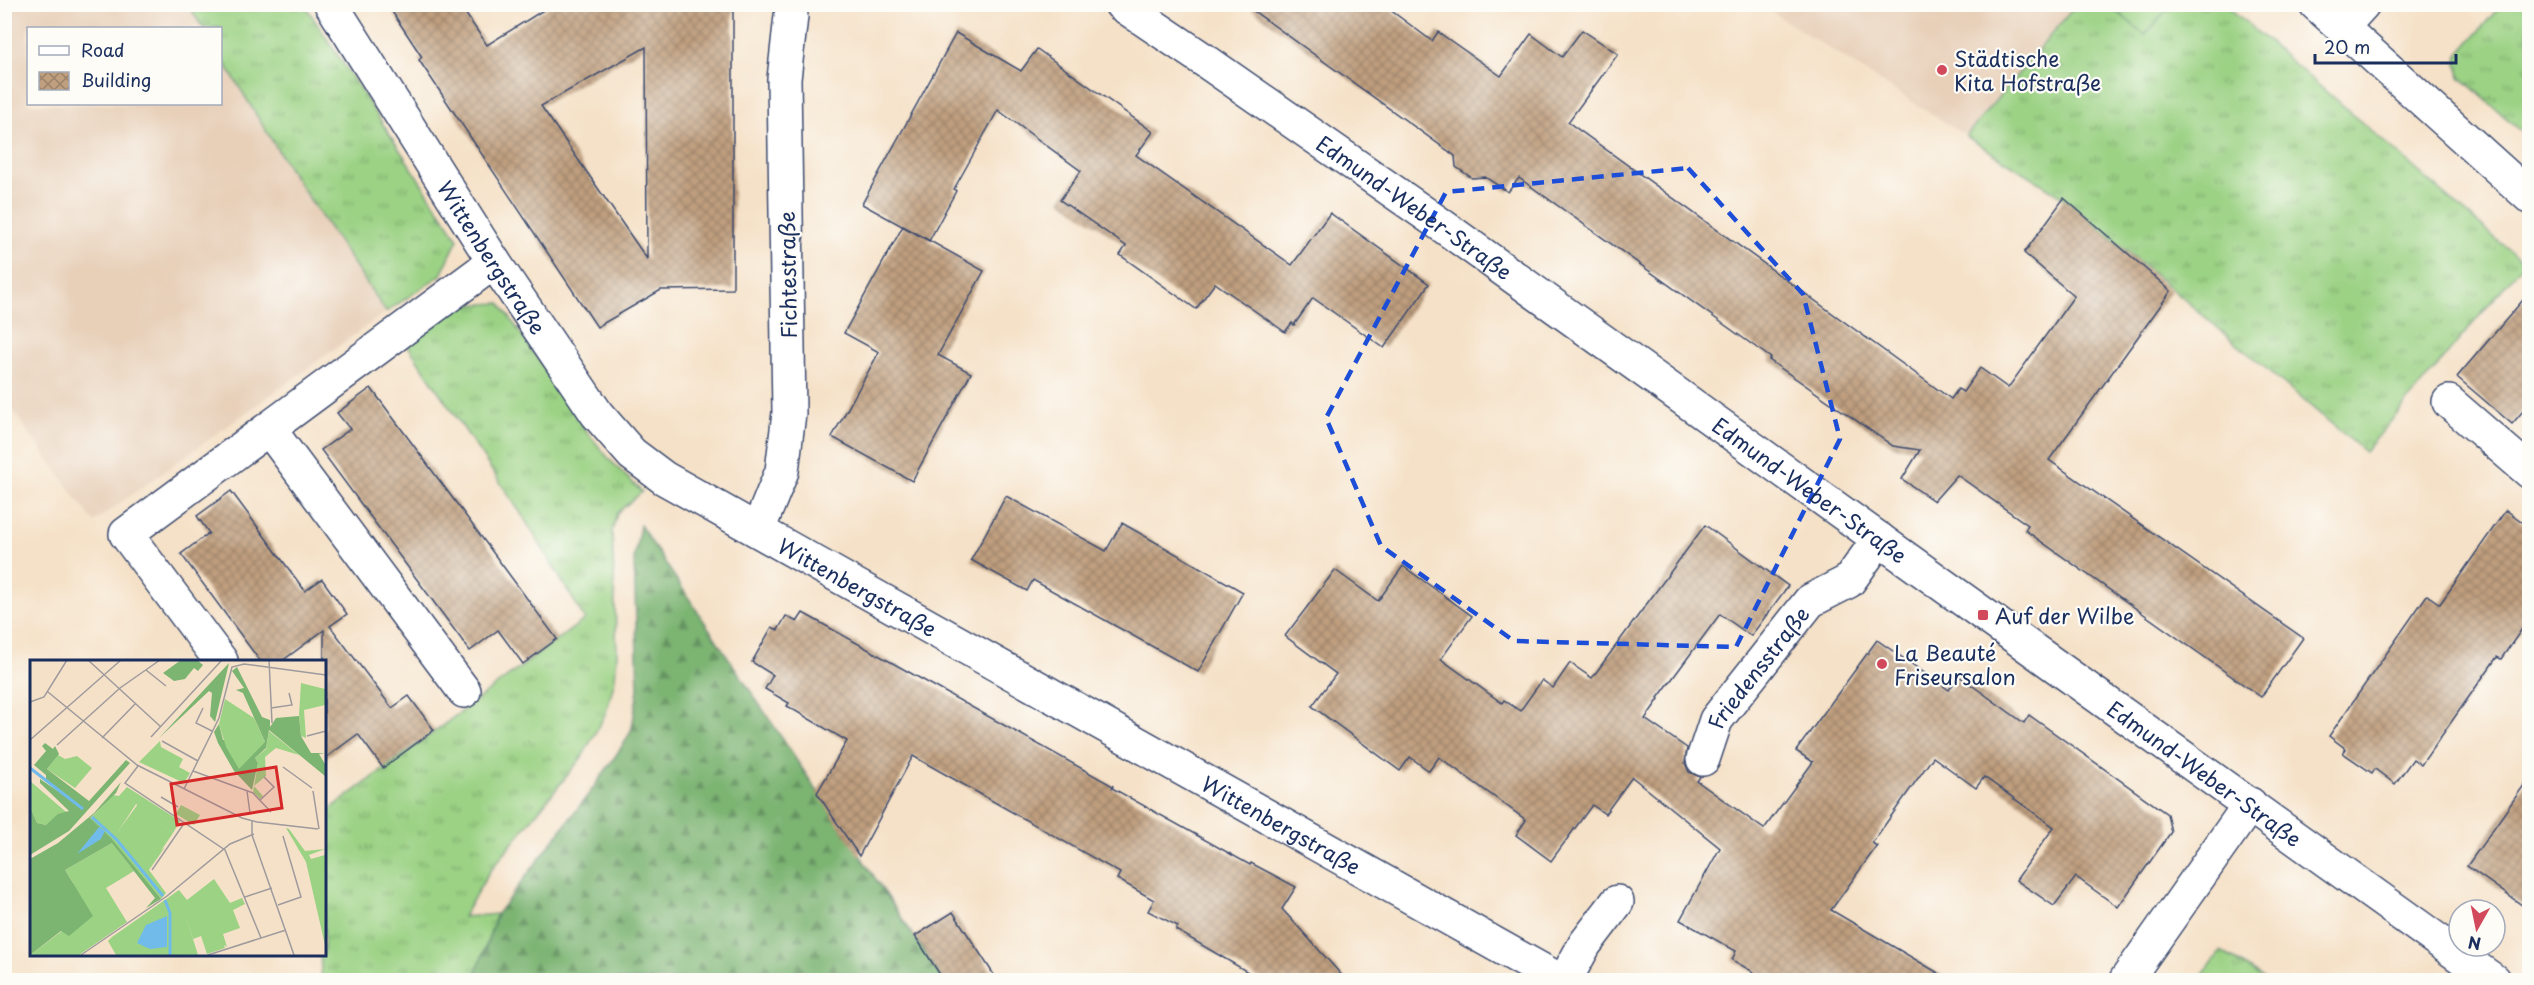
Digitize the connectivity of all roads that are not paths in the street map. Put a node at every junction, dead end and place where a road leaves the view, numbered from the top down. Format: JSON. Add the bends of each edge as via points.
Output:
{"nodes":[{"id":1,"x":331,"y":4,"type":"edge"},
{"id":2,"x":1121,"y":4,"type":"edge"},
{"id":3,"x":2316,"y":4,"type":"edge"},
{"id":4,"x":791,"y":16,"type":"dead end"},
{"id":5,"x":2353,"y":16,"type":"edge"},
{"id":6,"x":2529,"y":197,"type":"edge"},
{"id":7,"x":494,"y":261,"type":"junction"},
{"id":8,"x":2449,"y":402,"type":"dead end"},
{"id":9,"x":269,"y":429,"type":"junction"},
{"id":10,"x":2529,"y":472,"type":"edge"},
{"id":11,"x":758,"y":530,"type":"junction"},
{"id":12,"x":1879,"y":539,"type":"junction"},
{"id":13,"x":220,"y":660,"type":"edge"},
{"id":14,"x":464,"y":691,"type":"dead end"},
{"id":15,"x":1702,"y":759,"type":"dead end"},
{"id":16,"x":2250,"y":804,"type":"junction"},
{"id":17,"x":1617,"y":902,"type":"dead end"},
{"id":18,"x":1559,"y":981,"type":"edge"},
{"id":19,"x":1565,"y":981,"type":"edge"},
{"id":20,"x":2126,"y":981,"type":"edge"},
{"id":21,"x":2493,"y":981,"type":"edge"}],
"edges":[{"from":1,"to":7,"type":"street","name":"Wittenbergstraße"},
{"from":2,"to":12,"type":"street","name":"Edmund-Weber-Straße","via":[[1449,231]]},
{"from":3,"to":5,"type":"street"},
{"from":4,"to":11,"type":"street","name":"Fichtestraße","via":[[784,79],[789,413],[783,471]]},
{"from":5,"to":6,"type":"street"},
{"from":7,"to":9,"type":"street"},
{"from":7,"to":11,"type":"street","name":"Wittenbergstraße","via":[[597,414],[632,454],[664,478]]},
{"from":8,"to":10,"type":"street"},
{"from":9,"to":13,"type":"street","via":[[126,534]]},
{"from":9,"to":14,"type":"street"},
{"from":11,"to":18,"type":"street","name":"Wittenbergstraße"},
{"from":12,"to":15,"type":"street","name":"Friedensstraße","via":[[1849,581],[1810,601],[1716,720]]},
{"from":12,"to":16,"type":"street","name":"Edmund-Weber-Straße"},
{"from":16,"to":20,"type":"street"},
{"from":16,"to":21,"type":"street","name":"Edmund-Weber-Straße"},
{"from":17,"to":19,"type":"street","via":[[1585,944]]}]}
